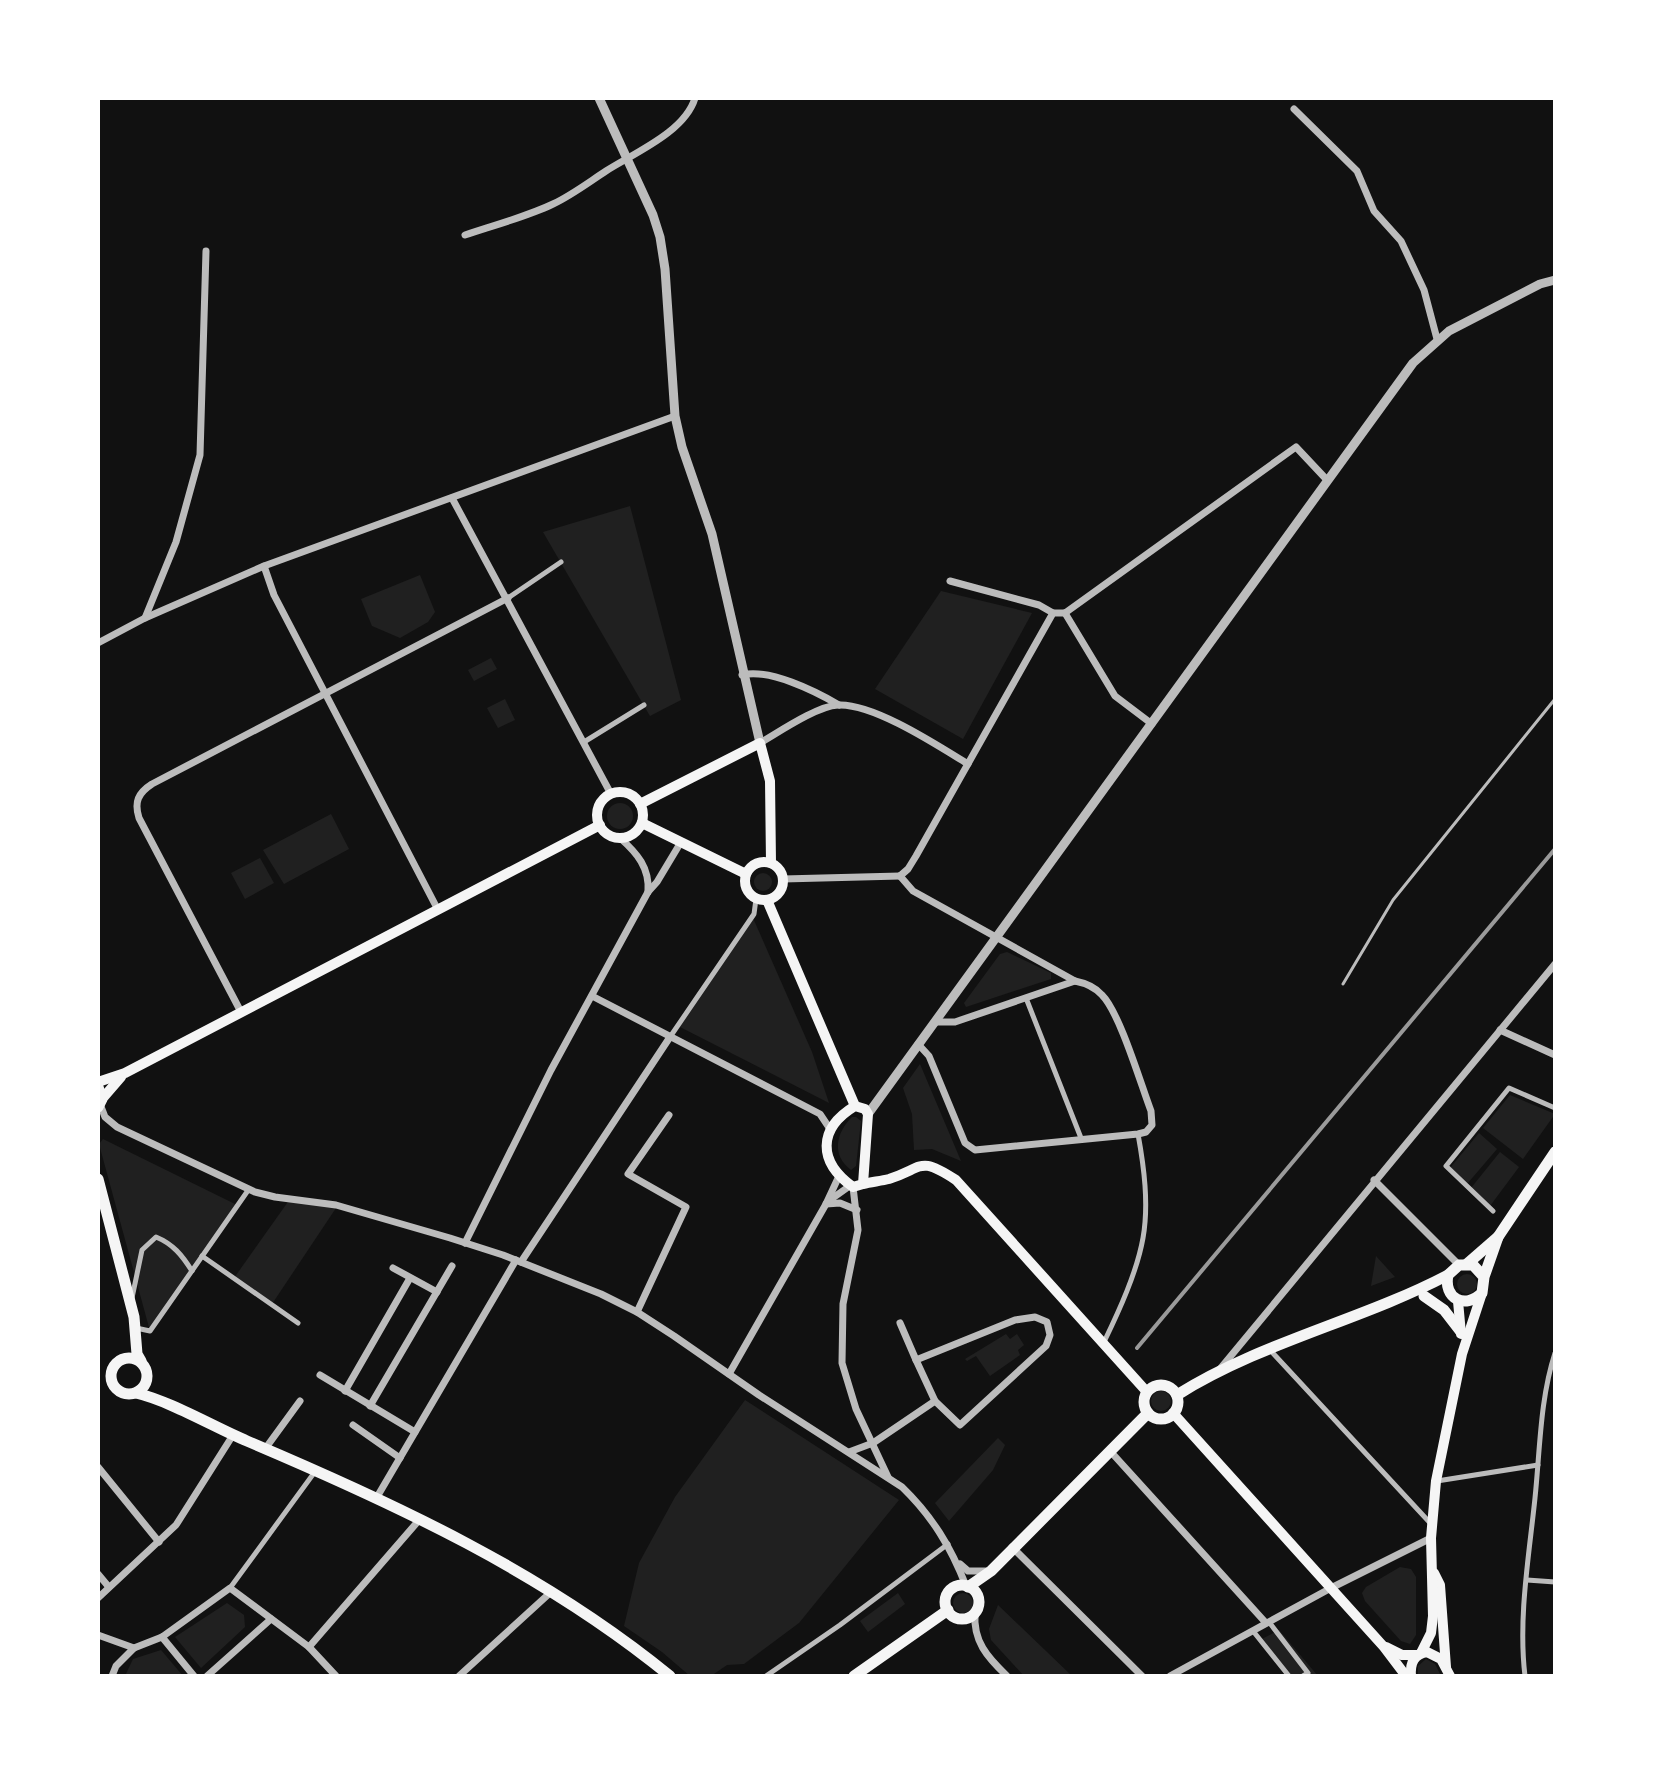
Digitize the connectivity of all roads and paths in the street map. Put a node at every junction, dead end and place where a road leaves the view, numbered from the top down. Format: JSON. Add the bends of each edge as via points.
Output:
{"nodes":[{"id":1,"x":599,"y":98,"type":"edge"},
{"id":2,"x":695,"y":98,"type":"edge"},
{"id":3,"x":1294,"y":109,"type":"dead end"},
{"id":4,"x":627,"y":159,"type":"junction"},
{"id":5,"x":465,"y":235,"type":"dead end"},
{"id":6,"x":206,"y":251,"type":"dead end"},
{"id":7,"x":1555,"y":280,"type":"edge"},
{"id":8,"x":1437,"y":339,"type":"junction"},
{"id":9,"x":675,"y":416,"type":"junction"},
{"id":10,"x":1327,"y":480,"type":"junction"},
{"id":11,"x":452,"y":498,"type":"junction"},
{"id":12,"x":561,"y":562,"type":"dead end"},
{"id":13,"x":264,"y":566,"type":"junction"},
{"id":14,"x":950,"y":581,"type":"dead end"},
{"id":15,"x":508,"y":598,"type":"junction"},
{"id":16,"x":1053,"y":613,"type":"junction"},
{"id":17,"x":1065,"y":613,"type":"junction"},
{"id":18,"x":145,"y":618,"type":"junction"},
{"id":19,"x":98,"y":643,"type":"edge"},
{"id":20,"x":742,"y":675,"type":"junction"},
{"id":21,"x":326,"y":693,"type":"junction"},
{"id":22,"x":1555,"y":699,"type":"edge"},
{"id":23,"x":644,"y":705,"type":"dead end"},
{"id":24,"x":839,"y":705,"type":"junction"},
{"id":25,"x":1152,"y":724,"type":"junction"},
{"id":26,"x":584,"y":742,"type":"junction"},
{"id":27,"x":760,"y":743,"type":"junction"},
{"id":28,"x":968,"y":764,"type":"junction"},
{"id":29,"x":611,"y":794,"type":"junction"},
{"id":30,"x":640,"y":804,"type":"junction"},
{"id":31,"x":642,"y":823,"type":"junction"},
{"id":32,"x":600,"y":825,"type":"junction"},
{"id":33,"x":620,"y":838,"type":"junction"},
{"id":34,"x":681,"y":842,"type":"junction"},
{"id":35,"x":771,"y":863,"type":"junction"},
{"id":36,"x":746,"y":874,"type":"junction"},
{"id":37,"x":900,"y":876,"type":"junction"},
{"id":38,"x":783,"y":879,"type":"junction"},
{"id":39,"x":648,"y":892,"type":"junction"},
{"id":40,"x":761,"y":900,"type":"junction"},
{"id":41,"x":438,"y":910,"type":"junction"},
{"id":42,"x":996,"y":938,"type":"junction"},
{"id":43,"x":1555,"y":964,"type":"edge"},
{"id":44,"x":1075,"y":981,"type":"junction"},
{"id":45,"x":1343,"y":984,"type":"dead end"},
{"id":46,"x":592,"y":996,"type":"junction"},
{"id":47,"x":1026,"y":997,"type":"junction"},
{"id":48,"x":241,"y":1012,"type":"junction"},
{"id":49,"x":935,"y":1022,"type":"junction"},
{"id":50,"x":1500,"y":1030,"type":"junction"},
{"id":51,"x":670,"y":1037,"type":"junction"},
{"id":52,"x":918,"y":1044,"type":"junction"},
{"id":53,"x":1555,"y":1055,"type":"edge"},
{"id":54,"x":125,"y":1073,"type":"junction"},
{"id":55,"x":98,"y":1084,"type":"edge"},
{"id":56,"x":100,"y":1103,"type":"edge"},
{"id":57,"x":855,"y":1106,"type":"junction"},
{"id":58,"x":1555,"y":1108,"type":"edge"},
{"id":59,"x":868,"y":1114,"type":"junction"},
{"id":60,"x":669,"y":1115,"type":"dead end"},
{"id":61,"x":830,"y":1129,"type":"junction"},
{"id":62,"x":1138,"y":1134,"type":"junction"},
{"id":63,"x":1081,"y":1138,"type":"junction"},
{"id":64,"x":1555,"y":1152,"type":"edge"},
{"id":65,"x":839,"y":1176,"type":"junction"},
{"id":66,"x":98,"y":1179,"type":"edge"},
{"id":67,"x":1374,"y":1180,"type":"junction"},
{"id":68,"x":855,"y":1185,"type":"junction"},
{"id":69,"x":249,"y":1189,"type":"junction"},
{"id":70,"x":826,"y":1204,"type":"junction"},
{"id":71,"x":857,"y":1210,"type":"junction"},
{"id":72,"x":1493,"y":1211,"type":"dead end"},
{"id":73,"x":1498,"y":1237,"type":"junction"},
{"id":74,"x":465,"y":1243,"type":"junction"},
{"id":75,"x":202,"y":1256,"type":"junction"},
{"id":76,"x":518,"y":1261,"type":"junction"},
{"id":77,"x":1463,"y":1264,"type":"junction"},
{"id":78,"x":452,"y":1266,"type":"dead end"},
{"id":79,"x":393,"y":1268,"type":"dead end"},
{"id":80,"x":192,"y":1271,"type":"junction"},
{"id":81,"x":1448,"y":1275,"type":"junction"},
{"id":82,"x":1484,"y":1277,"type":"junction"},
{"id":83,"x":410,"y":1278,"type":"junction"},
{"id":84,"x":437,"y":1292,"type":"junction"},
{"id":85,"x":1482,"y":1293,"type":"junction"},
{"id":86,"x":1424,"y":1296,"type":"junction"},
{"id":87,"x":1406,"y":1297,"type":"junction"},
{"id":88,"x":1455,"y":1298,"type":"junction"},
{"id":89,"x":131,"y":1303,"type":"junction"},
{"id":90,"x":637,"y":1312,"type":"junction"},
{"id":91,"x":298,"y":1323,"type":"dead end"},
{"id":92,"x":900,"y":1323,"type":"dead end"},
{"id":93,"x":133,"y":1327,"type":"junction"},
{"id":94,"x":1461,"y":1332,"type":"junction"},
{"id":95,"x":1104,"y":1343,"type":"junction"},
{"id":96,"x":1269,"y":1348,"type":"junction"},
{"id":97,"x":1555,"y":1353,"type":"edge"},
{"id":98,"x":1462,"y":1354,"type":"junction"},
{"id":99,"x":916,"y":1360,"type":"junction"},
{"id":100,"x":141,"y":1361,"type":"junction"},
{"id":101,"x":118,"y":1363,"type":"junction"},
{"id":102,"x":98,"y":1369,"type":"edge"},
{"id":103,"x":1219,"y":1370,"type":"junction"},
{"id":104,"x":729,"y":1374,"type":"junction"},
{"id":105,"x":320,"y":1375,"type":"dead end"},
{"id":106,"x":98,"y":1376,"type":"edge"},
{"id":107,"x":114,"y":1386,"type":"junction"},
{"id":108,"x":345,"y":1391,"type":"junction"},
{"id":109,"x":1147,"y":1392,"type":"junction"},
{"id":110,"x":136,"y":1393,"type":"junction"},
{"id":111,"x":1177,"y":1395,"type":"junction"},
{"id":112,"x":300,"y":1401,"type":"dead end"},
{"id":113,"x":935,"y":1401,"type":"junction"},
{"id":114,"x":370,"y":1406,"type":"junction"},
{"id":115,"x":1148,"y":1413,"type":"junction"},
{"id":116,"x":1173,"y":1413,"type":"junction"},
{"id":117,"x":353,"y":1425,"type":"dead end"},
{"id":118,"x":415,"y":1432,"type":"junction"},
{"id":119,"x":233,"y":1435,"type":"junction"},
{"id":120,"x":873,"y":1443,"type":"junction"},
{"id":121,"x":265,"y":1449,"type":"junction"},
{"id":122,"x":849,"y":1452,"type":"junction"},
{"id":123,"x":1111,"y":1452,"type":"junction"},
{"id":124,"x":400,"y":1458,"type":"junction"},
{"id":125,"x":1538,"y":1465,"type":"junction"},
{"id":126,"x":98,"y":1467,"type":"edge"},
{"id":127,"x":316,"y":1470,"type":"junction"},
{"id":128,"x":888,"y":1477,"type":"junction"},
{"id":129,"x":1436,"y":1481,"type":"junction"},
{"id":130,"x":377,"y":1497,"type":"junction"},
{"id":131,"x":420,"y":1519,"type":"junction"},
{"id":132,"x":1432,"y":1526,"type":"junction"},
{"id":133,"x":1431,"y":1538,"type":"junction"},
{"id":134,"x":159,"y":1542,"type":"junction"},
{"id":135,"x":948,"y":1544,"type":"junction"},
{"id":136,"x":1012,"y":1547,"type":"junction"},
{"id":137,"x":957,"y":1561,"type":"junction"},
{"id":138,"x":1432,"y":1568,"type":"junction"},
{"id":139,"x":991,"y":1571,"type":"junction"},
{"id":140,"x":98,"y":1574,"type":"edge"},
{"id":141,"x":1527,"y":1580,"type":"junction"},
{"id":142,"x":1555,"y":1582,"type":"edge"},
{"id":143,"x":108,"y":1586,"type":"junction"},
{"id":144,"x":967,"y":1586,"type":"junction"},
{"id":145,"x":230,"y":1588,"type":"junction"},
{"id":146,"x":1331,"y":1588,"type":"junction"},
{"id":147,"x":551,"y":1592,"type":"junction"},
{"id":148,"x":98,"y":1598,"type":"edge"},
{"id":149,"x":977,"y":1607,"type":"junction"},
{"id":150,"x":948,"y":1610,"type":"junction"},
{"id":151,"x":271,"y":1619,"type":"junction"},
{"id":152,"x":1268,"y":1623,"type":"junction"},
{"id":153,"x":1253,"y":1631,"type":"junction"},
{"id":154,"x":98,"y":1635,"type":"edge"},
{"id":155,"x":162,"y":1637,"type":"junction"},
{"id":156,"x":309,"y":1647,"type":"junction"},
{"id":157,"x":1384,"y":1647,"type":"junction"},
{"id":158,"x":134,"y":1648,"type":"junction"},
{"id":159,"x":1419,"y":1654,"type":"junction"},
{"id":160,"x":1448,"y":1672,"type":"edge"},
{"id":161,"x":112,"y":1676,"type":"edge"},
{"id":162,"x":194,"y":1676,"type":"edge"},
{"id":163,"x":207,"y":1676,"type":"edge"},
{"id":164,"x":336,"y":1676,"type":"edge"},
{"id":165,"x":459,"y":1676,"type":"edge"},
{"id":166,"x":670,"y":1676,"type":"edge"},
{"id":167,"x":766,"y":1676,"type":"edge"},
{"id":168,"x":854,"y":1676,"type":"edge"},
{"id":169,"x":1007,"y":1676,"type":"edge"},
{"id":170,"x":1142,"y":1676,"type":"edge"},
{"id":171,"x":1170,"y":1676,"type":"edge"},
{"id":172,"x":1289,"y":1676,"type":"edge"},
{"id":173,"x":1303,"y":1676,"type":"edge"},
{"id":174,"x":1408,"y":1676,"type":"edge"},
{"id":175,"x":1525,"y":1676,"type":"edge"}],
"edges":[{"from":1,"to":4,"type":"street"},
{"from":2,"to":4,"type":"street","via":[[684,119]]},
{"from":3,"to":8,"type":"street","via":[[1357,171],[1374,211],[1401,241],[1424,290]]},
{"from":4,"to":5,"type":"street","via":[[554,204]]},
{"from":4,"to":9,"type":"street","via":[[660,237]]},
{"from":6,"to":18,"type":"street","via":[[200,455],[176,542]]},
{"from":7,"to":8,"type":"street","via":[[1483,311]]},
{"from":8,"to":10,"type":"street","via":[[1413,363]]},
{"from":9,"to":11,"type":"street"},
{"from":9,"to":20,"type":"street","via":[[712,534]]},
{"from":10,"to":17,"type":"street","via":[[1296,447]]},
{"from":10,"to":25,"type":"street"},
{"from":11,"to":13,"type":"street"},
{"from":11,"to":15,"type":"street"},
{"from":12,"to":15,"type":"street"},
{"from":13,"to":18,"type":"street"},
{"from":13,"to":21,"type":"street"},
{"from":14,"to":16,"type":"street"},
{"from":15,"to":21,"type":"street"},
{"from":15,"to":26,"type":"street"},
{"from":16,"to":17,"type":"street"},
{"from":16,"to":28,"type":"street"},
{"from":17,"to":25,"type":"street","via":[[1115,696]]},
{"from":18,"to":19,"type":"street"},
{"from":20,"to":24,"type":"street","via":[[764,674]]},
{"from":20,"to":27,"type":"street"},
{"from":21,"to":41,"type":"street"},
{"from":21,"to":48,"type":"street","via":[[152,784],[136,804]]},
{"from":22,"to":45,"type":"lane","via":[[1393,900]]},
{"from":23,"to":26,"type":"street"},
{"from":24,"to":27,"type":"street"},
{"from":24,"to":28,"type":"street","via":[[878,713]]},
{"from":25,"to":42,"type":"street"},
{"from":26,"to":29,"type":"street"},
{"from":27,"to":30,"type":"main road"},
{"from":27,"to":35,"type":"main road","via":[[770,781]]},
{"from":28,"to":37,"type":"street"},
{"from":29,"to":30,"type":"main road","via":[[630,795]]},
{"from":29,"to":32,"type":"main road","via":[[598,811]]},
{"from":30,"to":31,"type":"main road"},
{"from":31,"to":33,"type":"main road","via":[[633,834]]},
{"from":31,"to":34,"type":"main road"},
{"from":32,"to":33,"type":"main road","via":[[608,835]]},
{"from":32,"to":41,"type":"main road"},
{"from":33,"to":39,"type":"street","via":[[646,871]]},
{"from":34,"to":36,"type":"main road"},
{"from":34,"to":39,"type":"street"},
{"from":35,"to":36,"type":"main road","via":[[759,863]]},
{"from":35,"to":38,"type":"main road"},
{"from":36,"to":40,"type":"main road","via":[[747,891]]},
{"from":37,"to":38,"type":"street"},
{"from":37,"to":42,"type":"street","via":[[913,891]]},
{"from":38,"to":40,"type":"main road","via":[[777,896]]},
{"from":39,"to":46,"type":"street"},
{"from":40,"to":51,"type":"street"},
{"from":40,"to":57,"type":"main road"},
{"from":41,"to":48,"type":"main road"},
{"from":42,"to":44,"type":"street"},
{"from":42,"to":49,"type":"street"},
{"from":43,"to":50,"type":"street"},
{"from":44,"to":47,"type":"street"},
{"from":44,"to":62,"type":"street","via":[[1094,988],[1113,1011],[1153,1119],[1149,1129]]},
{"from":46,"to":51,"type":"street"},
{"from":46,"to":74,"type":"street"},
{"from":47,"to":49,"type":"street","via":[[955,1022]]},
{"from":47,"to":63,"type":"street"},
{"from":48,"to":54,"type":"main road"},
{"from":49,"to":52,"type":"street"},
{"from":50,"to":53,"type":"street"},
{"from":50,"to":67,"type":"street"},
{"from":51,"to":61,"type":"street","via":[[820,1114]]},
{"from":51,"to":76,"type":"street"},
{"from":52,"to":59,"type":"street"},
{"from":52,"to":63,"type":"street","via":[[929,1056],[970,1148]]},
{"from":54,"to":55,"type":"main road"},
{"from":54,"to":56,"type":"main road"},
{"from":55,"to":56,"type":"main road"},
{"from":56,"to":69,"type":"street","via":[[105,1117],[117,1127]]},
{"from":57,"to":59,"type":"main road"},
{"from":57,"to":61,"type":"main road"},
{"from":58,"to":72,"type":"street","via":[[1509,1088],[1446,1166]]},
{"from":59,"to":68,"type":"main road"},
{"from":60,"to":90,"type":"street","via":[[628,1174],[686,1207]]},
{"from":61,"to":65,"type":"main road","via":[[826,1149]]},
{"from":62,"to":63,"type":"street"},
{"from":62,"to":95,"type":"street","via":[[1145,1171],[1143,1238]]},
{"from":64,"to":73,"type":"main road"},
{"from":65,"to":68,"type":"main road"},
{"from":65,"to":70,"type":"street"},
{"from":66,"to":89,"type":"main road"},
{"from":67,"to":77,"type":"street"},
{"from":67,"to":103,"type":"street"},
{"from":68,"to":70,"type":"street"},
{"from":68,"to":71,"type":"street"},
{"from":68,"to":95,"type":"main road","via":[[892,1178],[921,1165],[956,1180]]},
{"from":69,"to":74,"type":"street","via":[[336,1205]]},
{"from":69,"to":75,"type":"street"},
{"from":70,"to":71,"type":"street"},
{"from":70,"to":104,"type":"street"},
{"from":71,"to":120,"type":"street","via":[[843,1304],[842,1363]]},
{"from":73,"to":77,"type":"main road"},
{"from":73,"to":82,"type":"main road"},
{"from":74,"to":76,"type":"street"},
{"from":75,"to":80,"type":"street"},
{"from":75,"to":91,"type":"street"},
{"from":76,"to":90,"type":"street"},
{"from":76,"to":118,"type":"street"},
{"from":77,"to":81,"type":"main road"},
{"from":77,"to":82,"type":"main road","via":[[1478,1268]]},
{"from":78,"to":84,"type":"street"},
{"from":79,"to":83,"type":"street"},
{"from":80,"to":89,"type":"street","via":[[183,1255],[156,1237],[142,1250]]},
{"from":80,"to":93,"type":"street","via":[[150,1331]]},
{"from":81,"to":87,"type":"main road"},
{"from":81,"to":88,"type":"main road","via":[[1446,1286]]},
{"from":82,"to":85,"type":"main road"},
{"from":83,"to":84,"type":"street"},
{"from":83,"to":108,"type":"street"},
{"from":84,"to":114,"type":"street"},
{"from":85,"to":88,"type":"main road","via":[[1469,1302]]},
{"from":85,"to":98,"type":"main road"},
{"from":86,"to":87,"type":"main road"},
{"from":86,"to":88,"type":"main road"},
{"from":86,"to":94,"type":"main road"},
{"from":87,"to":96,"type":"main road"},
{"from":88,"to":94,"type":"main road"},
{"from":89,"to":93,"type":"main road"},
{"from":90,"to":104,"type":"street"},
{"from":92,"to":99,"type":"street"},
{"from":93,"to":100,"type":"main road"},
{"from":93,"to":101,"type":"main road"},
{"from":94,"to":98,"type":"main road"},
{"from":95,"to":109,"type":"main road"},
{"from":96,"to":103,"type":"main road"},
{"from":96,"to":132,"type":"street"},
{"from":97,"to":125,"type":"street"},
{"from":98,"to":129,"type":"main road"},
{"from":99,"to":113,"type":"street"},
{"from":99,"to":113,"type":"street","via":[[1015,1320],[1035,1317],[1047,1322],[1046,1346],[960,1425]]},
{"from":100,"to":101,"type":"main road","via":[[132,1357]]},
{"from":100,"to":110,"type":"main road","via":[[148,1376]]},
{"from":101,"to":102,"type":"main road"},
{"from":101,"to":107,"type":"main road","via":[[111,1377]]},
{"from":103,"to":111,"type":"main road"},
{"from":104,"to":122,"type":"street"},
{"from":105,"to":108,"type":"street"},
{"from":106,"to":107,"type":"main road"},
{"from":107,"to":110,"type":"main road"},
{"from":108,"to":114,"type":"street"},
{"from":109,"to":111,"type":"main road","via":[[1161,1385]]},
{"from":109,"to":115,"type":"main road"},
{"from":110,"to":119,"type":"main road"},
{"from":111,"to":116,"type":"main road"},
{"from":112,"to":121,"type":"street"},
{"from":113,"to":120,"type":"street"},
{"from":114,"to":118,"type":"street"},
{"from":115,"to":116,"type":"main road","via":[[1158,1419]]},
{"from":115,"to":123,"type":"main road"},
{"from":116,"to":146,"type":"main road"},
{"from":117,"to":124,"type":"street"},
{"from":118,"to":124,"type":"street"},
{"from":119,"to":121,"type":"main road"},
{"from":119,"to":134,"type":"street","via":[[176,1525]]},
{"from":120,"to":122,"type":"street"},
{"from":120,"to":128,"type":"street"},
{"from":121,"to":127,"type":"main road"},
{"from":122,"to":128,"type":"street"},
{"from":123,"to":136,"type":"main road"},
{"from":123,"to":152,"type":"street"},
{"from":124,"to":130,"type":"street"},
{"from":125,"to":129,"type":"street"},
{"from":125,"to":141,"type":"street"},
{"from":126,"to":134,"type":"street"},
{"from":127,"to":130,"type":"main road"},
{"from":127,"to":145,"type":"street"},
{"from":128,"to":135,"type":"street","via":[[923,1508]]},
{"from":129,"to":132,"type":"main road"},
{"from":130,"to":131,"type":"main road"},
{"from":131,"to":147,"type":"main road"},
{"from":131,"to":156,"type":"street"},
{"from":132,"to":133,"type":"main road"},
{"from":133,"to":138,"type":"main road"},
{"from":133,"to":146,"type":"street"},
{"from":134,"to":143,"type":"street"},
{"from":135,"to":137,"type":"street"},
{"from":135,"to":167,"type":"street"},
{"from":136,"to":139,"type":"main road"},
{"from":136,"to":170,"type":"street"},
{"from":137,"to":139,"type":"street","via":[[968,1571]]},
{"from":137,"to":144,"type":"street"},
{"from":138,"to":159,"type":"main road","via":[[1431,1633]]},
{"from":138,"to":160,"type":"main road","via":[[1440,1585]]},
{"from":139,"to":144,"type":"main road"},
{"from":139,"to":149,"type":"main road"},
{"from":140,"to":143,"type":"street"},
{"from":141,"to":142,"type":"street"},
{"from":141,"to":175,"type":"street"},
{"from":143,"to":148,"type":"street"},
{"from":144,"to":149,"type":"main road","via":[[975,1592]]},
{"from":144,"to":150,"type":"main road","via":[[951,1590]]},
{"from":145,"to":151,"type":"street"},
{"from":145,"to":155,"type":"street"},
{"from":146,"to":152,"type":"street"},
{"from":146,"to":157,"type":"main road"},
{"from":147,"to":165,"type":"street"},
{"from":147,"to":166,"type":"main road"},
{"from":149,"to":150,"type":"main road","via":[[961,1619]]},
{"from":149,"to":169,"type":"street","via":[[979,1645]]},
{"from":150,"to":168,"type":"main road"},
{"from":151,"to":156,"type":"street"},
{"from":151,"to":163,"type":"street"},
{"from":152,"to":153,"type":"street"},
{"from":152,"to":173,"type":"street","via":[[1308,1673]]},
{"from":153,"to":171,"type":"street"},
{"from":153,"to":172,"type":"street"},
{"from":154,"to":158,"type":"street"},
{"from":155,"to":158,"type":"street"},
{"from":155,"to":162,"type":"street"},
{"from":156,"to":164,"type":"street"},
{"from":157,"to":159,"type":"main road","via":[[1402,1655]]},
{"from":157,"to":174,"type":"main road"},
{"from":158,"to":161,"type":"street"},
{"from":159,"to":160,"type":"main road","via":[[1434,1653]]},
{"from":159,"to":174,"type":"main road"}]}
